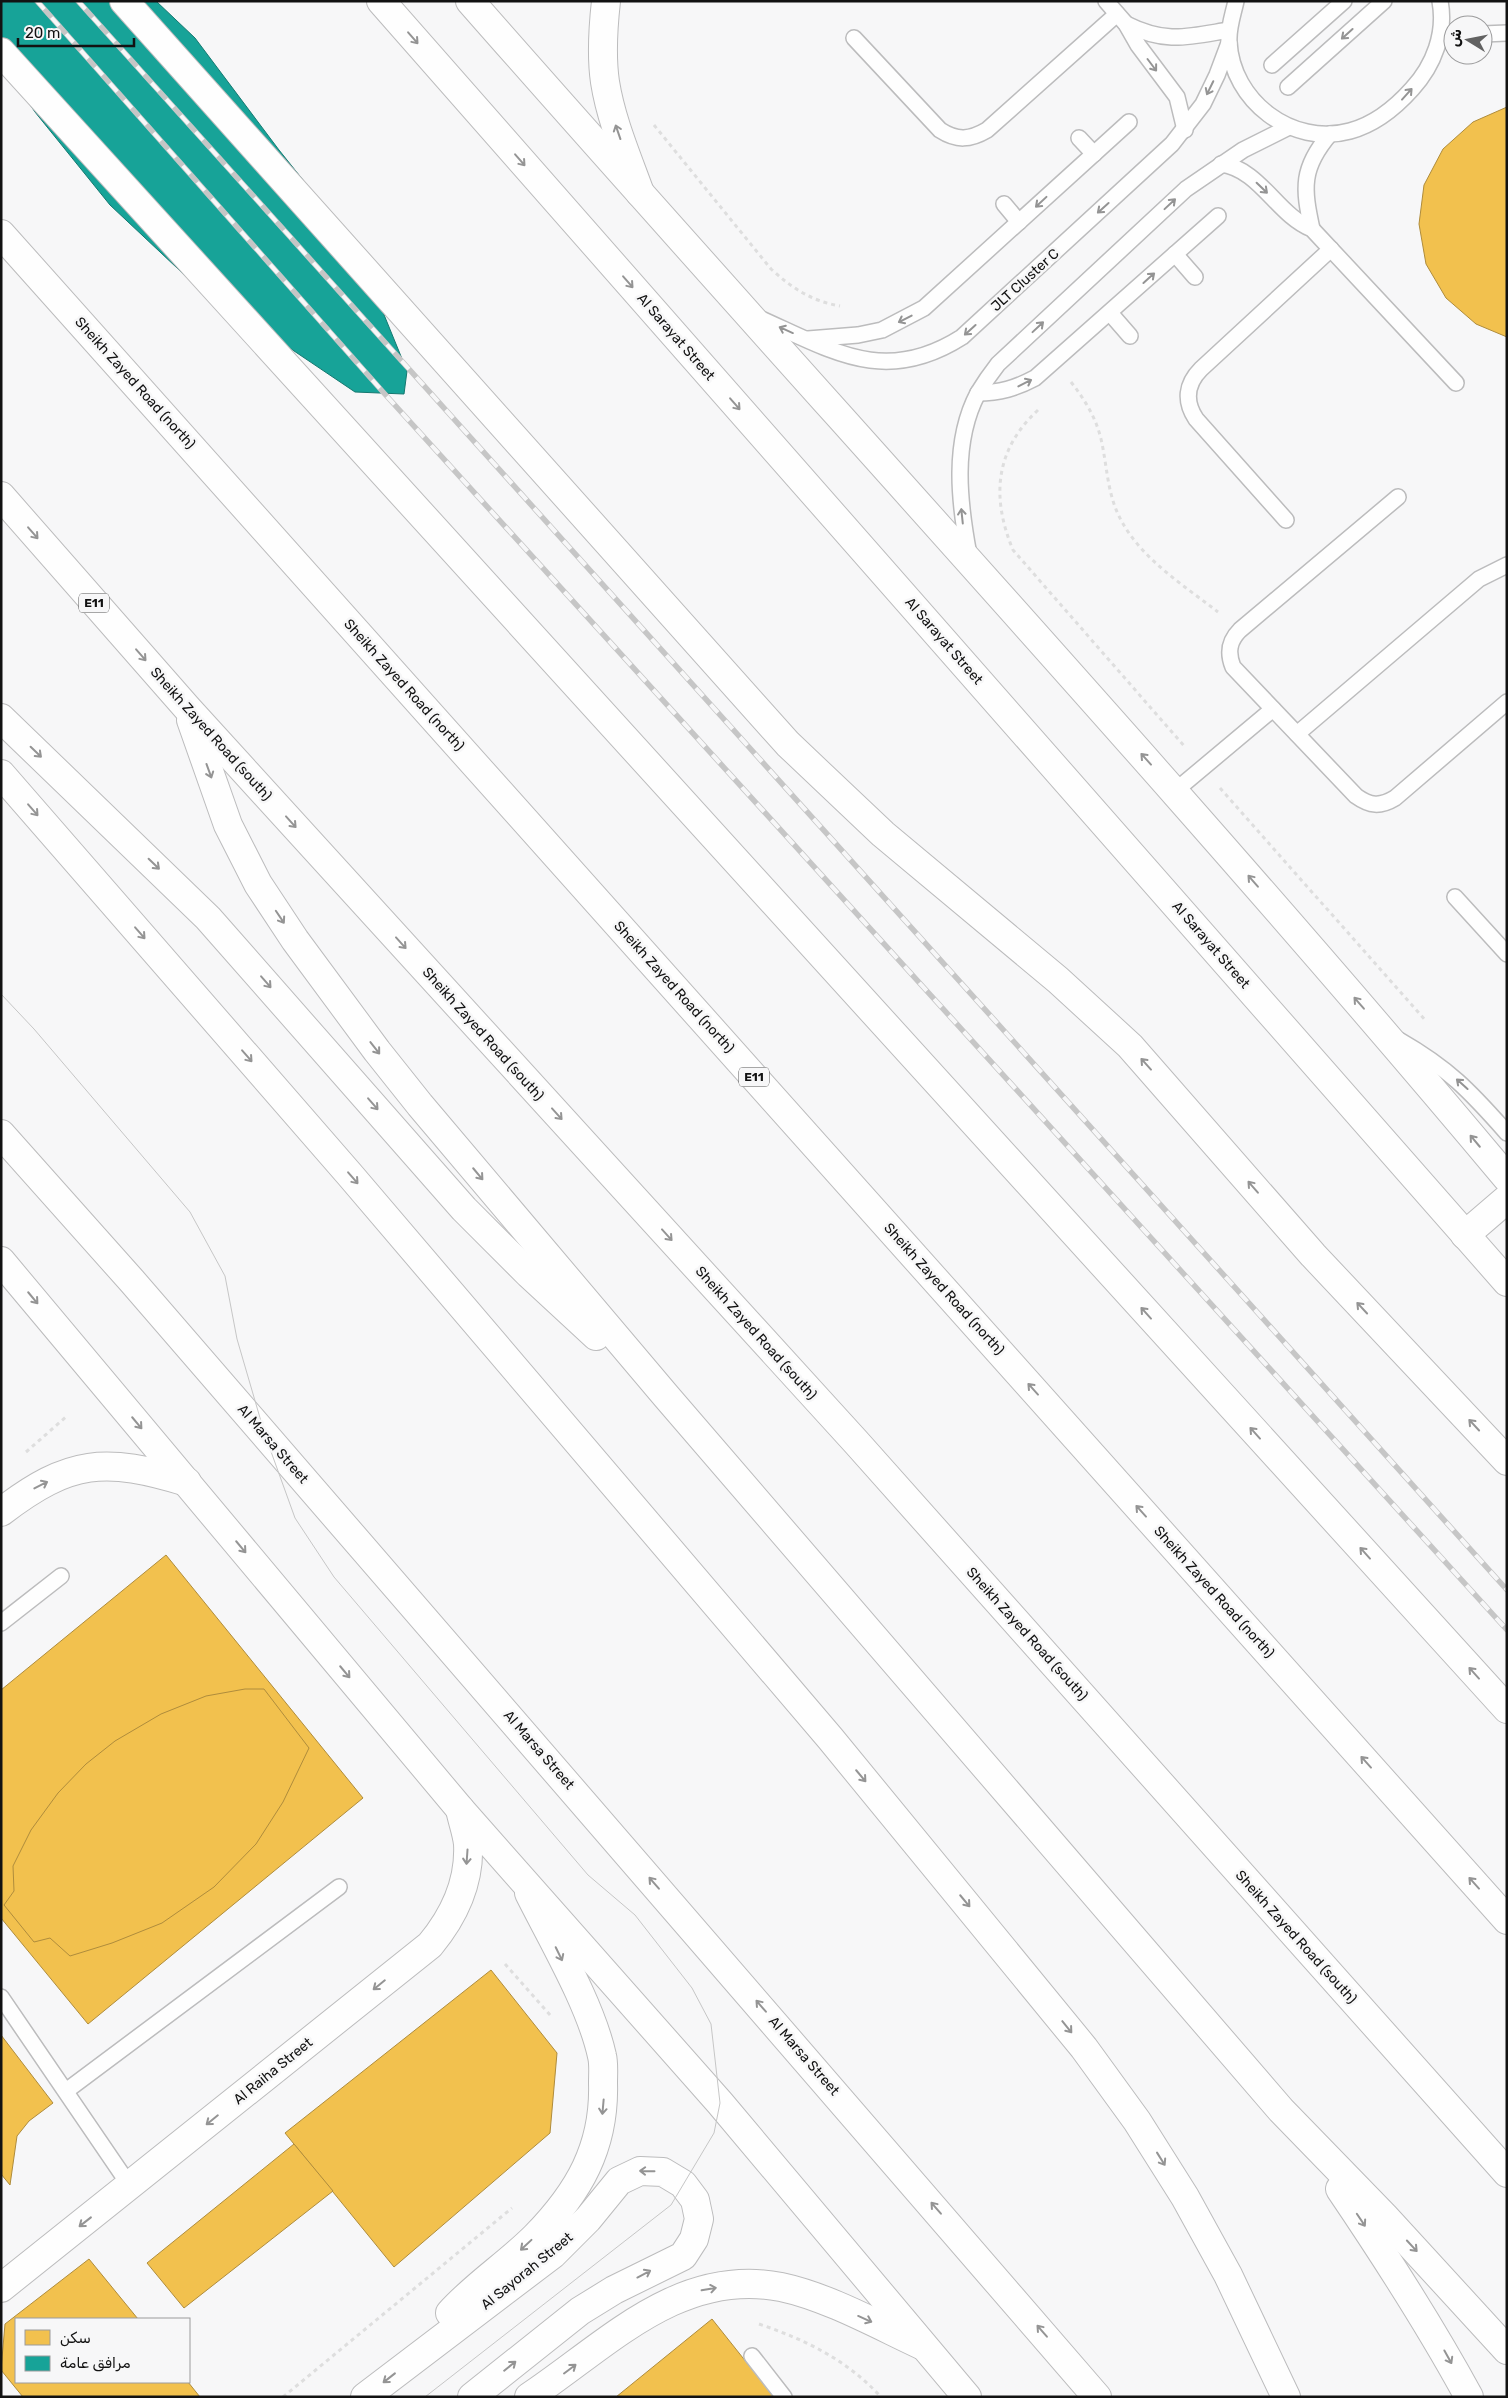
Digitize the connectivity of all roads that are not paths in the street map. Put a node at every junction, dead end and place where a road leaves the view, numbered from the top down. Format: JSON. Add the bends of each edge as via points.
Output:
{"nodes":[{"id":1,"x":124,"y":1,"type":"edge"},
{"id":2,"x":381,"y":1,"type":"edge"},
{"id":3,"x":470,"y":1,"type":"edge"},
{"id":4,"x":606,"y":1,"type":"edge"},
{"id":5,"x":1106,"y":1,"type":"edge"},
{"id":6,"x":1236,"y":1,"type":"edge"},
{"id":7,"x":1344,"y":1,"type":"edge"},
{"id":8,"x":1384,"y":1,"type":"edge"},
{"id":9,"x":1440,"y":1,"type":"edge"},
{"id":10,"x":1443,"y":16,"type":"edge"},
{"id":11,"x":1121,"y":19,"type":"junction"},
{"id":12,"x":1507,"y":33,"type":"edge"},
{"id":13,"x":1493,"y":34,"type":"edge"},
{"id":14,"x":1229,"y":36,"type":"junction"},
{"id":15,"x":854,"y":38,"type":"dead end"},
{"id":16,"x":1443,"y":42,"type":"edge"},
{"id":17,"x":1,"y":52,"type":"edge"},
{"id":18,"x":1272,"y":65,"type":"dead end"},
{"id":19,"x":1288,"y":87,"type":"dead end"},
{"id":20,"x":1128,"y":122,"type":"dead end"},
{"id":21,"x":1289,"y":127,"type":"junction"},
{"id":22,"x":1185,"y":130,"type":"junction"},
{"id":23,"x":1330,"y":134,"type":"junction"},
{"id":24,"x":1079,"y":138,"type":"dead end"},
{"id":25,"x":1094,"y":154,"type":"junction"},
{"id":26,"x":1221,"y":164,"type":"junction"},
{"id":27,"x":640,"y":195,"type":"junction"},
{"id":28,"x":1004,"y":204,"type":"dead end"},
{"id":29,"x":1218,"y":216,"type":"dead end"},
{"id":30,"x":1020,"y":222,"type":"junction"},
{"id":31,"x":1312,"y":229,"type":"junction"},
{"id":32,"x":1,"y":234,"type":"edge"},
{"id":33,"x":1331,"y":249,"type":"junction"},
{"id":34,"x":1175,"y":254,"type":"junction"},
{"id":35,"x":1195,"y":277,"type":"dead end"},
{"id":36,"x":745,"y":311,"type":"junction"},
{"id":37,"x":1110,"y":313,"type":"junction"},
{"id":38,"x":1130,"y":336,"type":"dead end"},
{"id":39,"x":807,"y":339,"type":"junction"},
{"id":40,"x":1456,"y":383,"type":"dead end"},
{"id":41,"x":978,"y":393,"type":"junction"},
{"id":42,"x":1,"y":496,"type":"edge"},
{"id":43,"x":1398,"y":497,"type":"dead end"},
{"id":44,"x":1286,"y":520,"type":"dead end"},
{"id":45,"x":970,"y":564,"type":"junction"},
{"id":46,"x":1507,"y":566,"type":"edge"},
{"id":47,"x":1507,"y":702,"type":"edge"},
{"id":48,"x":188,"y":709,"type":"junction"},
{"id":49,"x":1273,"y":709,"type":"junction"},
{"id":50,"x":1,"y":718,"type":"edge"},
{"id":51,"x":1297,"y":734,"type":"junction"},
{"id":52,"x":1,"y":774,"type":"edge"},
{"id":53,"x":1174,"y":791,"type":"junction"},
{"id":54,"x":1455,"y":897,"type":"dead end"},
{"id":55,"x":1507,"y":954,"type":"edge"},
{"id":56,"x":1383,"y":1030,"type":"junction"},
{"id":57,"x":1507,"y":1133,"type":"edge"},
{"id":58,"x":1,"y":1134,"type":"edge"},
{"id":59,"x":1507,"y":1178,"type":"edge"},
{"id":60,"x":1507,"y":1199,"type":"edge"},
{"id":61,"x":1466,"y":1234,"type":"junction"},
{"id":62,"x":1,"y":1261,"type":"edge"},
{"id":63,"x":1507,"y":1282,"type":"edge"},
{"id":64,"x":666,"y":1396,"type":"junction"},
{"id":65,"x":1507,"y":1461,"type":"edge"},
{"id":66,"x":187,"y":1482,"type":"junction"},
{"id":67,"x":1,"y":1512,"type":"edge"},
{"id":68,"x":61,"y":1576,"type":"dead end"},
{"id":69,"x":1,"y":1623,"type":"edge"},
{"id":70,"x":1507,"y":1709,"type":"edge"},
{"id":71,"x":460,"y":1809,"type":"junction"},
{"id":72,"x":522,"y":1878,"type":"junction"},
{"id":73,"x":339,"y":1887,"type":"dead end"},
{"id":74,"x":1507,"y":1920,"type":"edge"},
{"id":75,"x":1,"y":1997,"type":"edge"},
{"id":76,"x":66,"y":2092,"type":"junction"},
{"id":77,"x":1281,"y":2110,"type":"junction"},
{"id":78,"x":1507,"y":2174,"type":"edge"},
{"id":79,"x":130,"y":2186,"type":"junction"},
{"id":80,"x":1,"y":2288,"type":"edge"},
{"id":81,"x":922,"y":2345,"type":"junction"},
{"id":82,"x":1507,"y":2350,"type":"edge"},
{"id":83,"x":752,"y":2356,"type":"dead end"},
{"id":84,"x":413,"y":2359,"type":"junction"},
{"id":85,"x":365,"y":2397,"type":"edge"},
{"id":86,"x":472,"y":2397,"type":"edge"},
{"id":87,"x":530,"y":2397,"type":"edge"},
{"id":88,"x":784,"y":2397,"type":"edge"},
{"id":89,"x":967,"y":2397,"type":"edge"},
{"id":90,"x":1097,"y":2397,"type":"edge"},
{"id":91,"x":1286,"y":2397,"type":"edge"},
{"id":92,"x":1469,"y":2397,"type":"edge"}],
"edges":[{"from":65,"to":1,"type":"main road","one_way":true,"via":[[1313,1255],[1130,1046],[1058,980],[883,834],[788,744]]},
{"from":2,"to":61,"type":"main road","name":"Al Sarayat Street","one_way":true},
{"from":3,"to":27,"type":"main road"},
{"from":27,"to":4,"type":"main road","one_way":true,"via":[[605,83],[602,39]]},
{"from":5,"to":11,"type":"lane"},
{"from":6,"to":14,"type":"lane","name":"JLT Cluster C"},
{"from":7,"to":18,"type":"lane"},
{"from":8,"to":19,"type":"lane","one_way":true},
{"from":9,"to":10,"type":"lane","name":"JLT Cluster C"},
{"from":11,"to":14,"type":"lane","via":[[1145,34],[1168,38]]},
{"from":11,"to":15,"type":"lane","via":[[987,130],[976,137],[964,139],[951,137],[940,130]]},
{"from":11,"to":22,"type":"lane","one_way":true,"via":[[1177,97]]},
{"from":12,"to":13,"type":"lane"},
{"from":14,"to":21,"type":"lane","name":"JLT Cluster C","via":[[1234,70],[1247,94],[1265,113]]},
{"from":14,"to":22,"type":"lane","name":"JLT Cluster C","one_way":true,"via":[[1203,104]]},
{"from":23,"to":16,"type":"lane","name":"JLT Cluster C","one_way":true,"via":[[1369,124],[1395,108],[1419,81]]},
{"from":70,"to":17,"type":"main road","one_way":true},
{"from":20,"to":25,"type":"lane"},
{"from":21,"to":23,"type":"lane","name":"JLT Cluster C","via":[[1309,133]]},
{"from":21,"to":26,"type":"lane"},
{"from":22,"to":39,"type":"lane","name":"JLT Cluster C","one_way":true,"via":[[1160,157],[968,331],[944,348],[894,362],[863,360]]},
{"from":23,"to":31,"type":"lane","via":[[1318,148],[1306,179],[1304,196]]},
{"from":24,"to":25,"type":"lane"},
{"from":25,"to":30,"type":"lane","one_way":true},
{"from":26,"to":31,"type":"lane","one_way":true,"via":[[1248,175],[1296,220]]},
{"from":41,"to":26,"type":"lane","one_way":true,"via":[[998,364],[1186,189]]},
{"from":27,"to":36,"type":"main road"},
{"from":28,"to":30,"type":"lane"},
{"from":29,"to":34,"type":"lane"},
{"from":30,"to":39,"type":"lane","one_way":true,"via":[[941,294],[905,320],[882,330],[858,335]]},
{"from":31,"to":33,"type":"lane"},
{"from":74,"to":32,"type":"main road","name":"Sheikh Zayed Road (north)","number":"E11","one_way":true},
{"from":33,"to":40,"type":"lane"},
{"from":33,"to":44,"type":"lane","via":[[1201,368],[1188,387],[1190,410],[1196,419]]},
{"from":34,"to":35,"type":"lane"},
{"from":37,"to":34,"type":"lane","one_way":true},
{"from":39,"to":36,"type":"lane","name":"JLT Cluster C","one_way":true},
{"from":36,"to":45,"type":"main road"},
{"from":37,"to":38,"type":"lane"},
{"from":41,"to":37,"type":"lane","one_way":true,"via":[[1016,388],[1035,378]]},
{"from":45,"to":41,"type":"lane","one_way":true,"via":[[959,488],[961,451]]},
{"from":42,"to":48,"type":"main road","name":"Sheikh Zayed Road (south)","number":"E11","one_way":true},
{"from":43,"to":49,"type":"lane","via":[[1233,637],[1229,652],[1233,667]]},
{"from":53,"to":45,"type":"main road","one_way":true},
{"from":46,"to":51,"type":"lane","via":[[1479,580]]},
{"from":47,"to":51,"type":"lane","via":[[1395,798],[1375,805],[1356,796]]},
{"from":48,"to":64,"type":"main road","one_way":true,"via":[[228,825],[258,884],[295,940],[420,1105]]},
{"from":48,"to":78,"type":"main road","name":"Sheikh Zayed Road (south)","number":"E11","one_way":true,"via":[[856,1442]]},
{"from":49,"to":51,"type":"lane"},
{"from":49,"to":53,"type":"lane"},
{"from":50,"to":64,"type":"main road","one_way":true,"via":[[208,918],[464,1209],[529,1274]]},
{"from":52,"to":91,"type":"main road","one_way":true,"via":[[350,1175],[830,1738],[1029,1978],[1137,2121],[1185,2196],[1228,2275]]},
{"from":56,"to":53,"type":"main road","one_way":true},
{"from":54,"to":55,"type":"lane"},
{"from":57,"to":56,"type":"lane","one_way":true,"via":[[1452,1074]]},
{"from":59,"to":56,"type":"main road","one_way":true},
{"from":90,"to":58,"type":"main road","name":"Al Marsa Street","one_way":true,"via":[[132,1281]]},
{"from":60,"to":61,"type":"main road"},
{"from":61,"to":63,"type":"main road","name":"Al Sarayat Street"},
{"from":62,"to":66,"type":"main road","one_way":true},
{"from":64,"to":77,"type":"main road"},
{"from":67,"to":66,"type":"main road","one_way":true,"via":[[28,1492],[68,1471],[110,1465],[148,1470]]},
{"from":66,"to":71,"type":"main road","one_way":true},
{"from":68,"to":69,"type":"lane"},
{"from":71,"to":72,"type":"main road"},
{"from":71,"to":79,"type":"main road","name":"Al Raiha Street","one_way":true,"via":[[468,1843],[466,1878],[454,1912],[430,1944]]},
{"from":72,"to":81,"type":"main road","via":[[720,2103]]},
{"from":72,"to":84,"type":"main road","name":"Al Sayorah Street","one_way":true,"via":[[590,2017],[602,2057],[604,2099],[601,2130],[590,2162],[568,2199],[535,2237],[454,2309]]},
{"from":73,"to":76,"type":"lane"},
{"from":75,"to":76,"type":"lane"},
{"from":76,"to":79,"type":"lane"},
{"from":77,"to":82,"type":"main road","one_way":true},
{"from":77,"to":92,"type":"main road","one_way":true,"via":[[1340,2188],[1394,2269]]},
{"from":79,"to":80,"type":"main road","name":"Al Raiha Street","one_way":true},
{"from":87,"to":81,"type":"main road","one_way":true,"via":[[658,2306],[697,2291],[736,2284],[781,2287],[816,2298]]},
{"from":81,"to":89,"type":"main road"},
{"from":83,"to":88,"type":"lane"},
{"from":84,"to":85,"type":"main road","name":"Al Sayorah Street","one_way":true},
{"from":86,"to":84,"type":"main road","name":"Al Sayorah Street","one_way":true,"via":[[580,2311],[683,2256],[694,2238],[699,2219],[695,2200],[683,2184],[663,2172],[640,2171],[618,2181],[588,2219],[553,2254]]}]}
